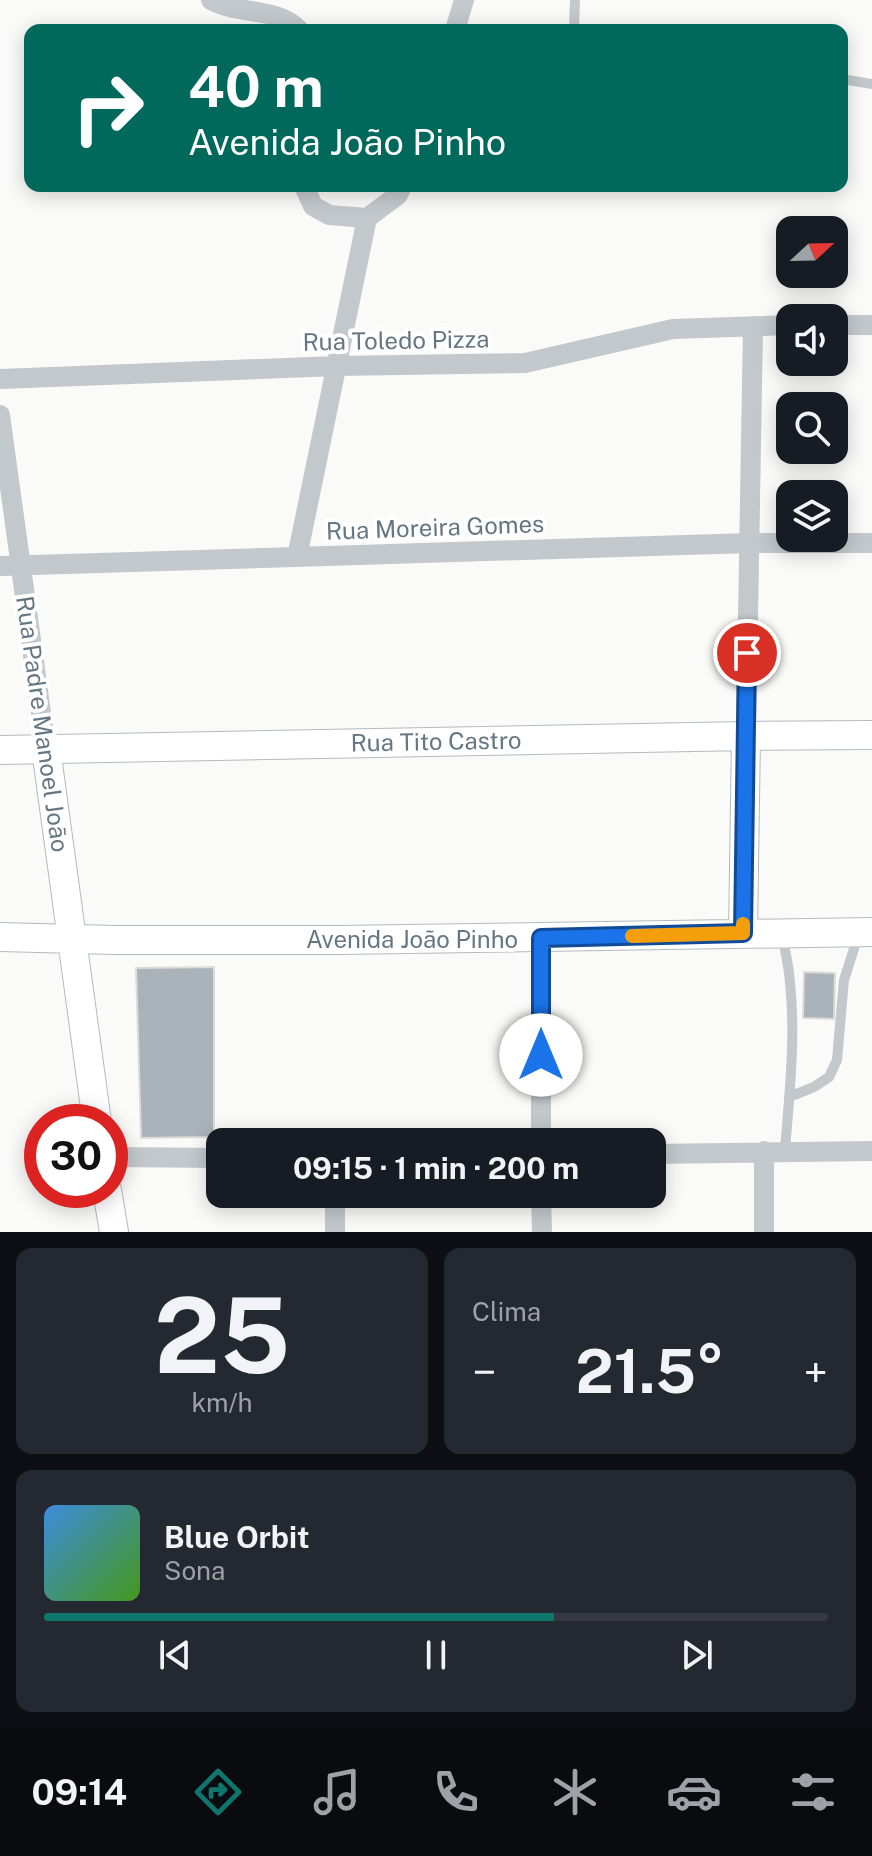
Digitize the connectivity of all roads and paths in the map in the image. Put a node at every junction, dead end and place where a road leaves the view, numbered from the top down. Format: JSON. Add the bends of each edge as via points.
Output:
{"nodes":[{"id":1,"x":211,"y":0,"type":"edge"},
{"id":2,"x":464,"y":0,"type":"edge"},
{"id":3,"x":575,"y":0,"type":"edge"},
{"id":4,"x":292,"y":24,"type":"edge"},
{"id":5,"x":457,"y":24,"type":"edge"},
{"id":6,"x":574,"y":24,"type":"edge"},
{"id":7,"x":848,"y":80,"type":"edge"},
{"id":8,"x":872,"y":84,"type":"edge"},
{"id":9,"x":307,"y":192,"type":"edge"},
{"id":10,"x":399,"y":192,"type":"edge"},
{"id":11,"x":367,"y":218,"type":"junction"},
{"id":12,"x":776,"y":325,"type":"edge"},
{"id":13,"x":848,"y":325,"type":"edge"},
{"id":14,"x":872,"y":325,"type":"edge"},
{"id":15,"x":753,"y":326,"type":"junction"},
{"id":16,"x":337,"y":366,"type":"junction"},
{"id":17,"x":0,"y":379,"type":"edge"},
{"id":18,"x":0,"y":415,"type":"edge"},
{"id":19,"x":749,"y":543,"type":"junction"},
{"id":20,"x":872,"y":543,"type":"edge"},
{"id":21,"x":297,"y":557,"type":"junction"},
{"id":22,"x":0,"y":566,"type":"edge"},
{"id":23,"x":21,"y":566,"type":"junction"},
{"id":24,"x":872,"y":735,"type":"edge"},
{"id":25,"x":746,"y":736,"type":"junction"},
{"id":26,"x":46,"y":749,"type":"junction"},
{"id":27,"x":0,"y":750,"type":"edge"},
{"id":28,"x":866,"y":932,"type":"edge"},
{"id":29,"x":743,"y":933,"type":"junction"},
{"id":30,"x":782,"y":933,"type":"junction"},
{"id":31,"x":0,"y":937,"type":"edge"},
{"id":32,"x":71,"y":937,"type":"junction"},
{"id":33,"x":541,"y":938,"type":"junction"},
{"id":34,"x":789,"y":1097,"type":"junction"},
{"id":35,"x":94,"y":1104,"type":"edge"},
{"id":36,"x":541,"y":1128,"type":"edge"},
{"id":37,"x":774,"y":1151,"type":"junction"},
{"id":38,"x":872,"y":1151,"type":"edge"},
{"id":39,"x":666,"y":1154,"type":"edge"},
{"id":40,"x":128,"y":1157,"type":"edge"},
{"id":41,"x":206,"y":1158,"type":"edge"},
{"id":42,"x":110,"y":1208,"type":"edge"},
{"id":43,"x":335,"y":1208,"type":"edge"},
{"id":44,"x":541,"y":1208,"type":"edge"},
{"id":45,"x":114,"y":1232,"type":"edge"},
{"id":46,"x":335,"y":1232,"type":"edge"},
{"id":47,"x":542,"y":1232,"type":"edge"},
{"id":48,"x":764,"y":1232,"type":"edge"}],
"edges":[{"from":1,"to":4,"type":"street"},
{"from":2,"to":5,"type":"street"},
{"from":3,"to":6,"type":"lane"},
{"from":7,"to":8,"type":"lane"},
{"from":9,"to":11,"type":"street","via":[[313,206],[329,215]]},
{"from":10,"to":11,"type":"street"},
{"from":11,"to":16,"type":"street"},
{"from":12,"to":15,"type":"street","name":"Rua Toledo Pizza"},
{"from":13,"to":14,"type":"street"},
{"from":15,"to":16,"type":"street","name":"Rua Toledo Pizza","via":[[673,329],[525,363]]},
{"from":15,"to":19,"type":"street"},
{"from":16,"to":17,"type":"street","name":"Rua Toledo Pizza"},
{"from":16,"to":21,"type":"street"},
{"from":18,"to":23,"type":"street","name":"Rua Padre Manoel João"},
{"from":19,"to":20,"type":"street","name":"Rua Moreira Gomes"},
{"from":19,"to":21,"type":"street","name":"Rua Moreira Gomes"},
{"from":19,"to":25,"type":"street"},
{"from":21,"to":23,"type":"street","name":"Rua Moreira Gomes"},
{"from":22,"to":23,"type":"street","name":"Rua Moreira Gomes"},
{"from":23,"to":26,"type":"street","name":"Rua Padre Manoel João"},
{"from":24,"to":25,"type":"main road","name":"Rua Tito Castro"},
{"from":25,"to":26,"type":"main road","name":"Rua Tito Castro"},
{"from":25,"to":29,"type":"main road"},
{"from":26,"to":27,"type":"main road","name":"Rua Tito Castro"},
{"from":26,"to":32,"type":"main road","name":"Rua Padre Manoel João"},
{"from":28,"to":30,"type":"main road","name":"Avenida João Pinho"},
{"from":28,"to":34,"type":"lane","via":[[844,980],[837,1060],[829,1077]]},
{"from":29,"to":30,"type":"main road","name":"Avenida João Pinho"},
{"from":29,"to":33,"type":"main road","name":"Avenida João Pinho"},
{"from":30,"to":34,"type":"lane","via":[[792,1012]]},
{"from":31,"to":32,"type":"main road","name":"Avenida João Pinho"},
{"from":32,"to":33,"type":"main road","name":"Avenida João Pinho"},
{"from":32,"to":35,"type":"main road","name":"Rua Padre Manoel João"},
{"from":33,"to":36,"type":"street"},
{"from":34,"to":37,"type":"lane"},
{"from":37,"to":38,"type":"street"},
{"from":37,"to":39,"type":"street"},
{"from":37,"to":48,"type":"street"},
{"from":40,"to":41,"type":"street"},
{"from":42,"to":45,"type":"main road"},
{"from":43,"to":46,"type":"street"},
{"from":44,"to":47,"type":"street"}]}
